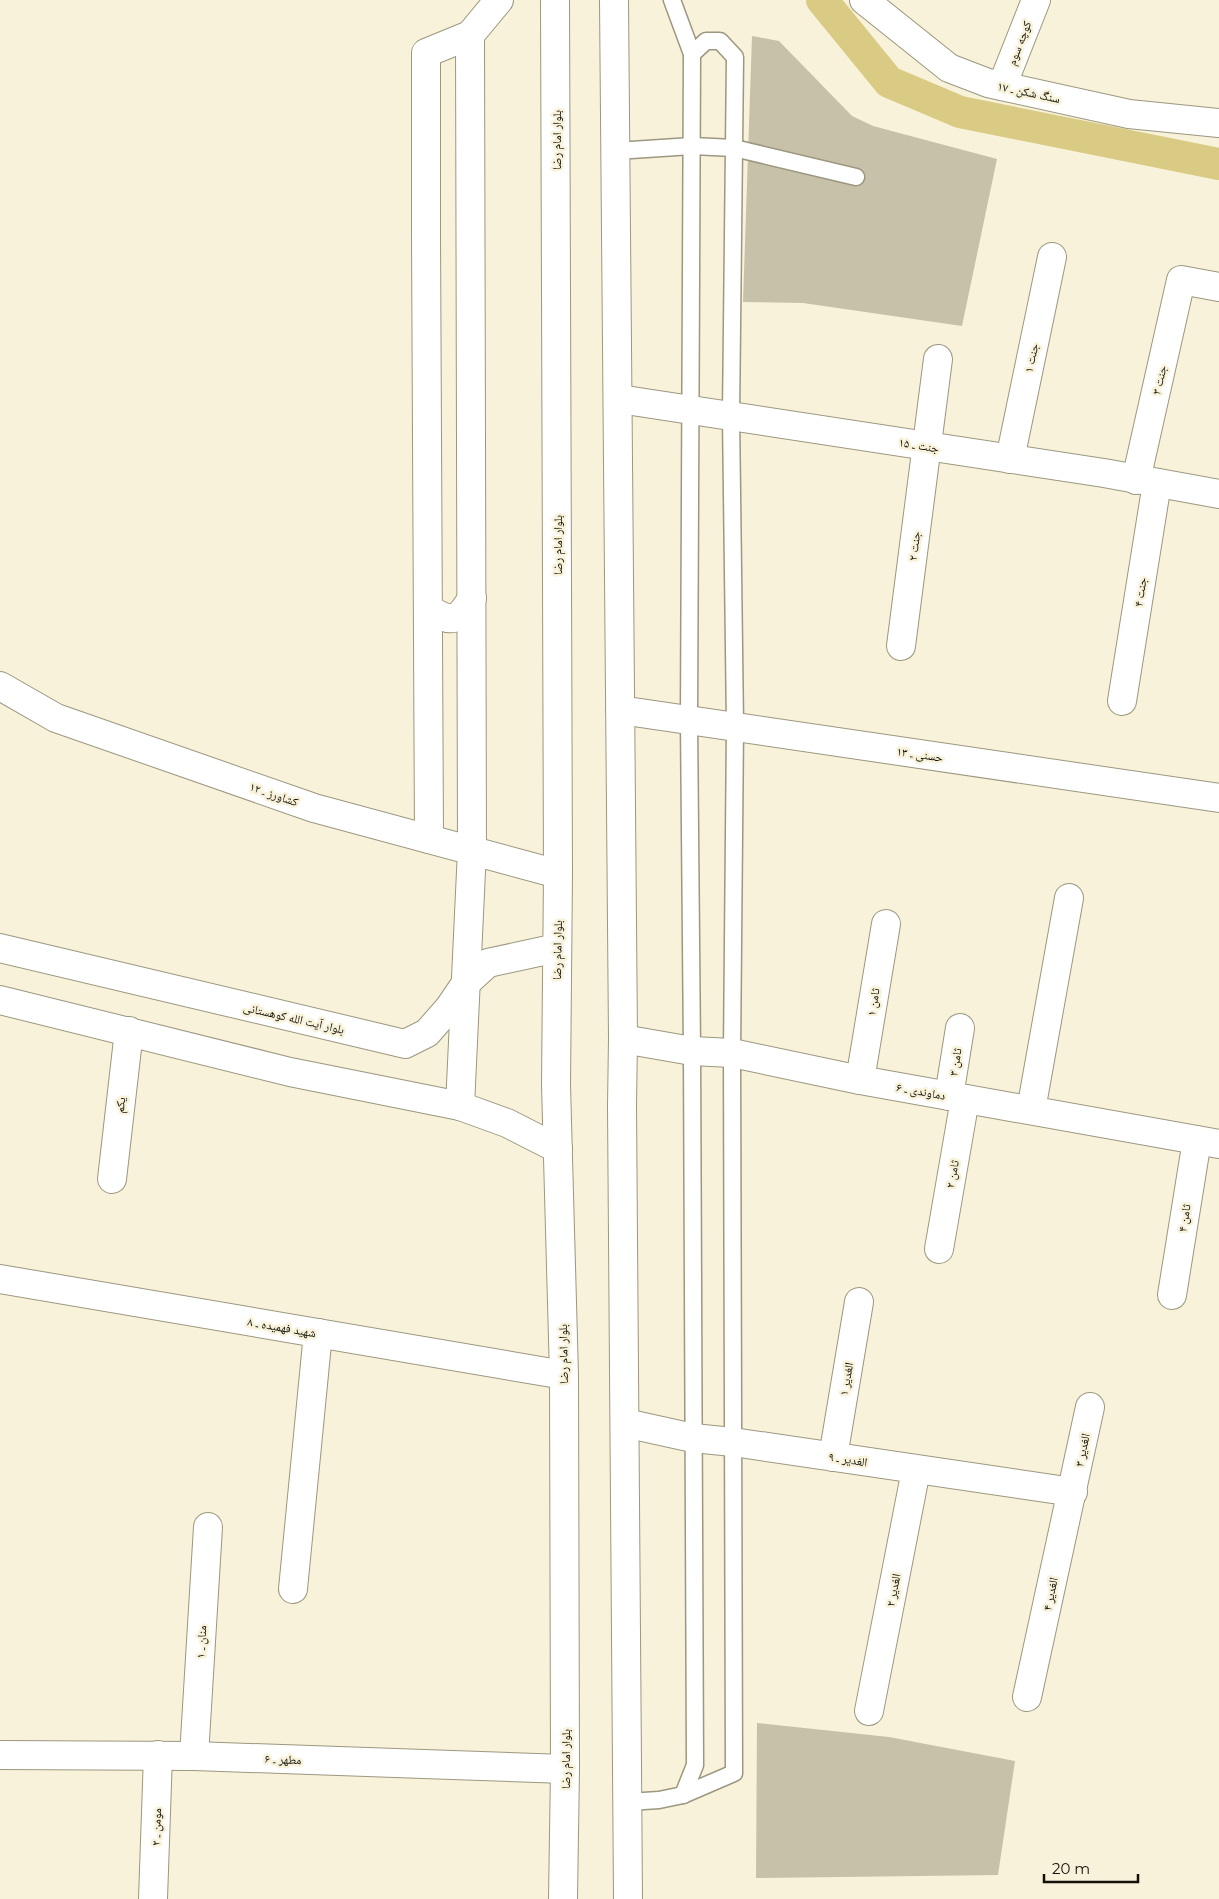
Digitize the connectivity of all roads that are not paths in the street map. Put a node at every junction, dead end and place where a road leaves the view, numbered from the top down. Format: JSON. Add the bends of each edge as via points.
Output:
{"nodes":[{"id":1,"x":499,"y":0,"type":"edge"},
{"id":2,"x":555,"y":0,"type":"edge"},
{"id":3,"x":672,"y":0,"type":"edge"},
{"id":4,"x":1036,"y":0,"type":"edge"},
{"id":5,"x":867,"y":1,"type":"edge"},
{"id":6,"x":614,"y":12,"type":"edge"},
{"id":7,"x":470,"y":35,"type":"junction"},
{"id":8,"x":692,"y":54,"type":"junction"},
{"id":9,"x":1002,"y":86,"type":"junction"},
{"id":10,"x":1219,"y":123,"type":"edge"},
{"id":11,"x":692,"y":146,"type":"junction"},
{"id":12,"x":734,"y":148,"type":"junction"},
{"id":13,"x":616,"y":151,"type":"junction"},
{"id":14,"x":856,"y":177,"type":"dead end"},
{"id":15,"x":1052,"y":257,"type":"dead end"},
{"id":16,"x":1219,"y":287,"type":"edge"},
{"id":17,"x":938,"y":359,"type":"dead end"},
{"id":18,"x":619,"y":399,"type":"junction"},
{"id":19,"x":690,"y":410,"type":"junction"},
{"id":20,"x":731,"y":416,"type":"junction"},
{"id":21,"x":926,"y":446,"type":"junction"},
{"id":22,"x":1010,"y":459,"type":"junction"},
{"id":23,"x":1147,"y":481,"type":"junction"},
{"id":24,"x":1219,"y":494,"type":"edge"},
{"id":25,"x":472,"y":598,"type":"junction"},
{"id":26,"x":428,"y":608,"type":"junction"},
{"id":27,"x":901,"y":646,"type":"dead end"},
{"id":28,"x":472,"y":654,"type":"junction"},
{"id":29,"x":428,"y":659,"type":"junction"},
{"id":30,"x":0,"y":686,"type":"edge"},
{"id":31,"x":1122,"y":701,"type":"dead end"},
{"id":32,"x":620,"y":710,"type":"junction"},
{"id":33,"x":689,"y":720,"type":"junction"},
{"id":34,"x":734,"y":726,"type":"junction"},
{"id":35,"x":1219,"y":798,"type":"edge"},
{"id":36,"x":429,"y":839,"type":"junction"},
{"id":37,"x":472,"y":850,"type":"junction"},
{"id":38,"x":558,"y":874,"type":"junction"},
{"id":39,"x":1069,"y":898,"type":"dead end"},
{"id":40,"x":886,"y":924,"type":"dead end"},
{"id":41,"x":0,"y":948,"type":"edge"},
{"id":42,"x":557,"y":948,"type":"junction"},
{"id":43,"x":466,"y":983,"type":"junction"},
{"id":44,"x":0,"y":1000,"type":"edge"},
{"id":45,"x":960,"y":1028,"type":"dead end"},
{"id":46,"x":129,"y":1031,"type":"junction"},
{"id":47,"x":624,"y":1039,"type":"junction"},
{"id":48,"x":692,"y":1051,"type":"junction"},
{"id":49,"x":732,"y":1053,"type":"junction"},
{"id":50,"x":860,"y":1080,"type":"junction"},
{"id":51,"x":957,"y":1098,"type":"junction"},
{"id":52,"x":460,"y":1106,"type":"junction"},
{"id":53,"x":1031,"y":1110,"type":"junction"},
{"id":54,"x":1208,"y":1142,"type":"edge"},
{"id":55,"x":558,"y":1150,"type":"junction"},
{"id":56,"x":112,"y":1179,"type":"dead end"},
{"id":57,"x":939,"y":1249,"type":"dead end"},
{"id":58,"x":0,"y":1279,"type":"edge"},
{"id":59,"x":1172,"y":1295,"type":"dead end"},
{"id":60,"x":859,"y":1302,"type":"dead end"},
{"id":61,"x":318,"y":1333,"type":"junction"},
{"id":62,"x":564,"y":1375,"type":"junction"},
{"id":63,"x":1090,"y":1408,"type":"dead end"},
{"id":64,"x":625,"y":1423,"type":"junction"},
{"id":65,"x":694,"y":1438,"type":"junction"},
{"id":66,"x":733,"y":1442,"type":"junction"},
{"id":67,"x":833,"y":1456,"type":"junction"},
{"id":68,"x":916,"y":1470,"type":"junction"},
{"id":69,"x":1073,"y":1492,"type":"junction"},
{"id":70,"x":208,"y":1527,"type":"dead end"},
{"id":71,"x":293,"y":1590,"type":"dead end"},
{"id":72,"x":1027,"y":1696,"type":"dead end"},
{"id":73,"x":869,"y":1711,"type":"dead end"},
{"id":74,"x":0,"y":1755,"type":"edge"},
{"id":75,"x":158,"y":1755,"type":"junction"},
{"id":76,"x":194,"y":1756,"type":"junction"},
{"id":77,"x":565,"y":1770,"type":"junction"},
{"id":78,"x":683,"y":1795,"type":"junction"},
{"id":79,"x":628,"y":1802,"type":"junction"},
{"id":80,"x":153,"y":1899,"type":"edge"},
{"id":81,"x":563,"y":1899,"type":"edge"},
{"id":82,"x":628,"y":1899,"type":"edge"}],
"edges":[{"from":1,"to":7,"type":"street"},
{"from":2,"to":38,"type":"street","name":"بلوار امام رضا"},
{"from":3,"to":8,"type":"lane"},
{"from":4,"to":9,"type":"street","name":"کوچه سوم"},
{"from":5,"to":9,"type":"street","name":"سنگ شکن ـ ۱۷","via":[[949,68]]},
{"from":6,"to":13,"type":"street"},
{"from":7,"to":25,"type":"street"},
{"from":7,"to":26,"type":"street","via":[[426,53]]},
{"from":8,"to":11,"type":"lane"},
{"from":8,"to":12,"type":"lane","via":[[706,41],[720,41],[735,57]]},
{"from":9,"to":10,"type":"street","name":"سنگ شکن ـ ۱۷","via":[[1129,114]]},
{"from":11,"to":12,"type":"lane"},
{"from":11,"to":13,"type":"lane"},
{"from":11,"to":19,"type":"lane"},
{"from":12,"to":14,"type":"lane"},
{"from":12,"to":20,"type":"lane"},
{"from":13,"to":18,"type":"street"},
{"from":15,"to":22,"type":"street","name":"جنت ۱"},
{"from":16,"to":23,"type":"street","name":"جنت ۳","via":[[1181,280]]},
{"from":17,"to":21,"type":"street","name":"جنت ۲"},
{"from":18,"to":19,"type":"street","name":"جنت ـ ۱۵"},
{"from":18,"to":32,"type":"street"},
{"from":19,"to":20,"type":"street","name":"جنت ـ ۱۵"},
{"from":19,"to":33,"type":"lane"},
{"from":20,"to":21,"type":"street","name":"جنت ـ ۱۵"},
{"from":20,"to":34,"type":"lane"},
{"from":21,"to":22,"type":"street","name":"جنت ـ ۱۵"},
{"from":21,"to":27,"type":"street","name":"جنت ۲"},
{"from":22,"to":23,"type":"street","name":"جنت ـ ۱۵"},
{"from":23,"to":24,"type":"street","name":"جنت ـ ۱۵"},
{"from":23,"to":31,"type":"street","name":"جنت ۴"},
{"from":25,"to":26,"type":"street","via":[[464,612],[450,620]]},
{"from":25,"to":28,"type":"street"},
{"from":26,"to":29,"type":"street"},
{"from":28,"to":29,"type":"street","via":[[461,640],[448,637]]},
{"from":28,"to":37,"type":"street"},
{"from":29,"to":36,"type":"street"},
{"from":30,"to":36,"type":"street","name":"کشاورز ـ ۱۲","via":[[56,718],[314,808]]},
{"from":32,"to":33,"type":"street","name":"حسنی ـ ۱۳"},
{"from":32,"to":47,"type":"street"},
{"from":33,"to":34,"type":"street","name":"حسنی ـ ۱۳"},
{"from":33,"to":48,"type":"lane"},
{"from":34,"to":35,"type":"street","name":"حسنی ـ ۱۳"},
{"from":34,"to":49,"type":"lane"},
{"from":36,"to":37,"type":"street","name":"کشاورز ـ ۱۲"},
{"from":37,"to":38,"type":"street","name":"کشاورز ـ ۱۲"},
{"from":37,"to":43,"type":"street"},
{"from":38,"to":42,"type":"street","name":"بلوار امام رضا"},
{"from":39,"to":53,"type":"street"},
{"from":40,"to":50,"type":"street","name":"ثامن ۱"},
{"from":41,"to":43,"type":"street","name":"بلوار آیت الله کوهستانی","via":[[405,1044],[427,1033]]},
{"from":42,"to":43,"type":"street","name":"بلوار آیت الله کوهستانی","via":[[488,963]]},
{"from":42,"to":55,"type":"street","name":"بلوار امام رضا"},
{"from":43,"to":52,"type":"street"},
{"from":44,"to":46,"type":"street"},
{"from":45,"to":51,"type":"street","name":"ثامن ۳"},
{"from":46,"to":52,"type":"street","via":[[290,1072]]},
{"from":46,"to":56,"type":"street","name":"یکم"},
{"from":47,"to":48,"type":"street","name":"دماوندی ـ ۶"},
{"from":47,"to":64,"type":"street"},
{"from":48,"to":49,"type":"street","name":"دماوندی ـ ۶"},
{"from":48,"to":65,"type":"lane"},
{"from":49,"to":50,"type":"street","name":"دماوندی ـ ۶"},
{"from":49,"to":66,"type":"lane"},
{"from":50,"to":51,"type":"street","name":"دماوندی ـ ۶"},
{"from":51,"to":53,"type":"street","name":"دماوندی ـ ۶"},
{"from":51,"to":57,"type":"street","name":"ثامن ۲"},
{"from":52,"to":55,"type":"street","via":[[507,1124]]},
{"from":53,"to":54,"type":"street","name":"دماوندی ـ ۶"},
{"from":54,"to":59,"type":"street","name":"ثامن ۴"},
{"from":55,"to":62,"type":"street","name":"بلوار امام رضا"},
{"from":58,"to":61,"type":"street","name":"شهید فهمیده ـ ۸"},
{"from":60,"to":67,"type":"street","name":"الغدیر ۱"},
{"from":61,"to":62,"type":"street","name":"شهید فهمیده ـ ۸"},
{"from":61,"to":71,"type":"street"},
{"from":62,"to":77,"type":"street","name":"بلوار امام رضا"},
{"from":63,"to":69,"type":"street","name":"الغدیر ۳"},
{"from":64,"to":65,"type":"street","name":"الغدیر ـ ۹"},
{"from":64,"to":79,"type":"street"},
{"from":65,"to":66,"type":"street","name":"الغدیر ـ ۹"},
{"from":65,"to":78,"type":"lane","via":[[695,1765]]},
{"from":66,"to":67,"type":"street","name":"الغدیر ـ ۹"},
{"from":66,"to":78,"type":"lane","via":[[734,1773]]},
{"from":67,"to":68,"type":"street","name":"الغدیر ـ ۹"},
{"from":68,"to":69,"type":"street","name":"الغدیر ـ ۹"},
{"from":68,"to":73,"type":"street","name":"الغدیر ۲"},
{"from":69,"to":72,"type":"street","name":"الغدیر ۴"},
{"from":70,"to":76,"type":"street","name":"منان ـ ۱"},
{"from":74,"to":75,"type":"street","name":"مطهر ـ ۶"},
{"from":75,"to":76,"type":"street","name":"مطهر ـ ۶"},
{"from":75,"to":80,"type":"street","name":"مومن ـ ۲"},
{"from":76,"to":77,"type":"street","name":"مطهر ـ ۶"},
{"from":77,"to":81,"type":"street","name":"بلوار امام رضا"},
{"from":78,"to":79,"type":"lane"},
{"from":79,"to":82,"type":"street"}]}
